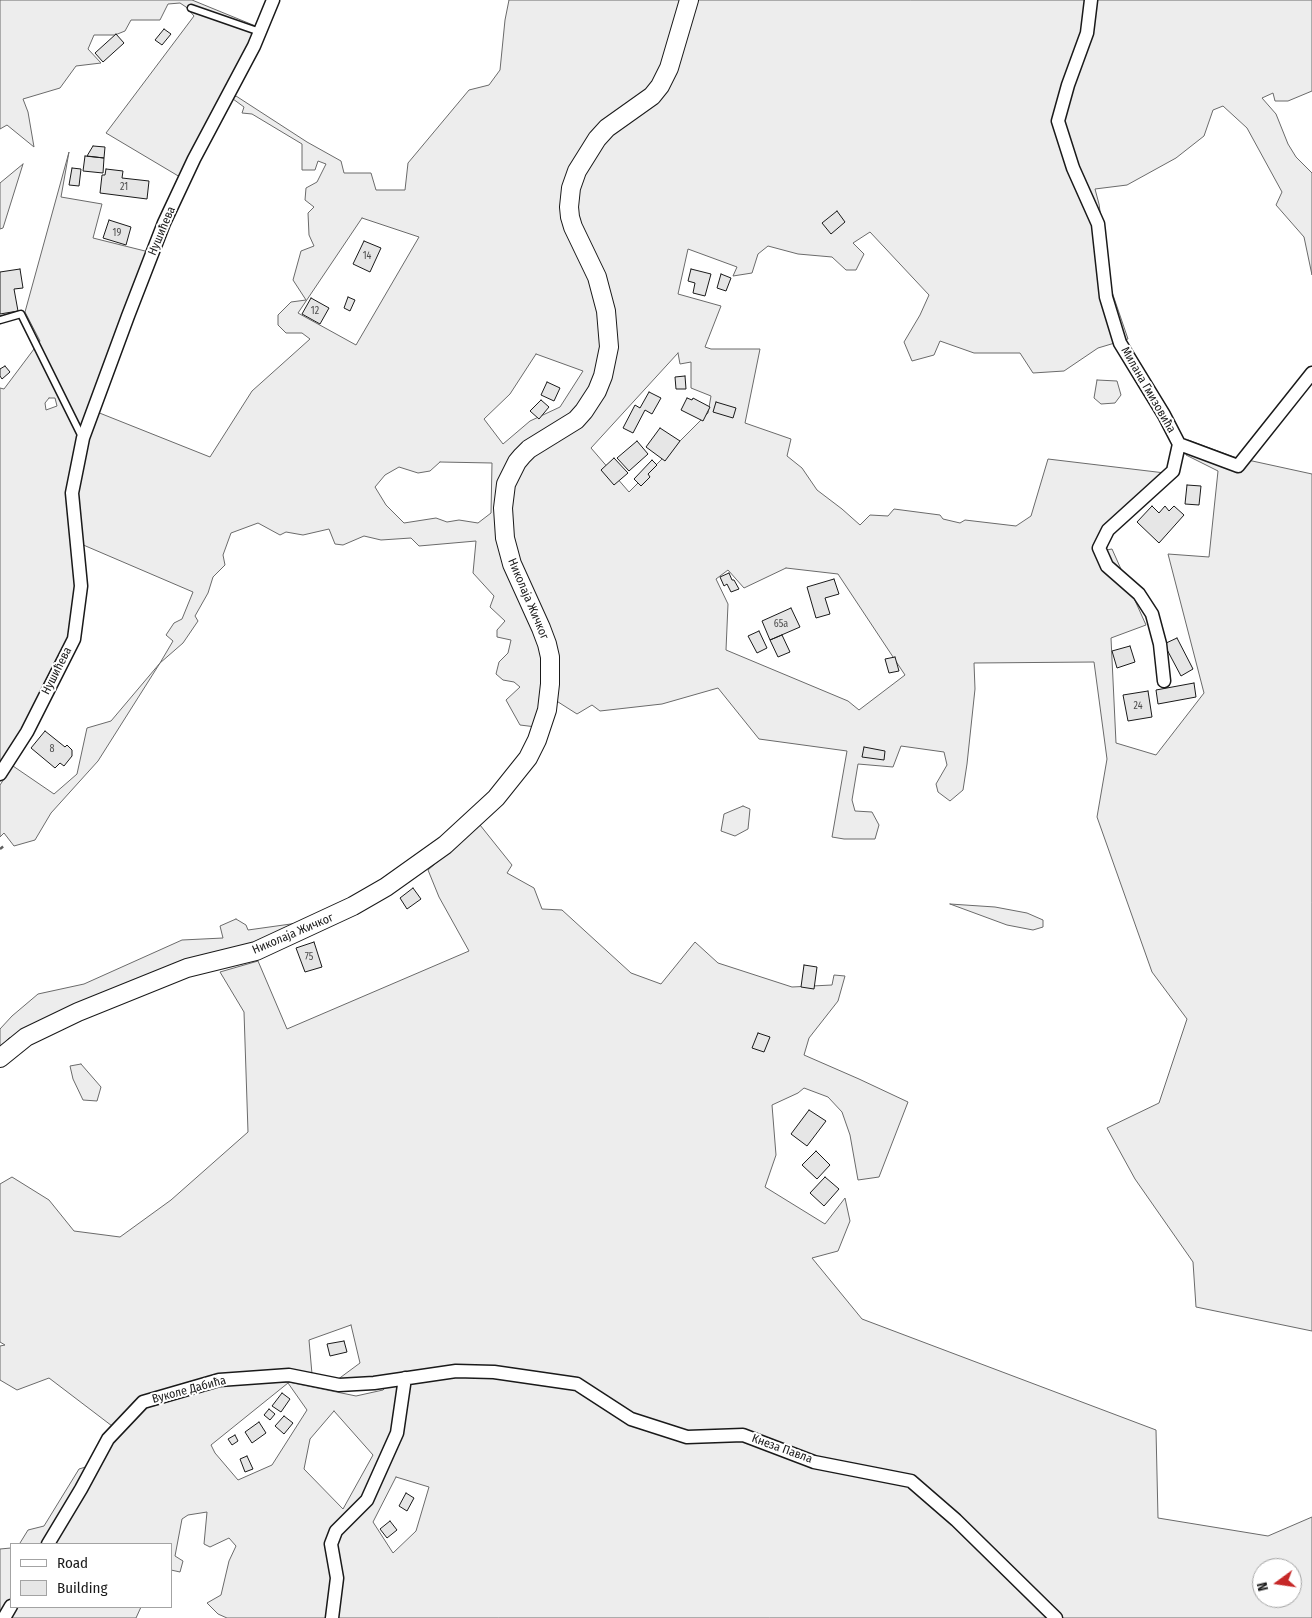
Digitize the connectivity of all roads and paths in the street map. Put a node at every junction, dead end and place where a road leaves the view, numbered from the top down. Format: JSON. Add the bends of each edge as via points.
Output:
{"nodes":[{"id":1,"x":273,"y":0,"type":"edge"},
{"id":2,"x":688,"y":0,"type":"edge"},
{"id":3,"x":1091,"y":0,"type":"edge"},
{"id":4,"x":191,"y":8,"type":"dead end"},
{"id":5,"x":260,"y":32,"type":"junction"},
{"id":6,"x":0,"y":320,"type":"edge"},
{"id":7,"x":1312,"y":373,"type":"edge"},
{"id":8,"x":83,"y":438,"type":"junction"},
{"id":9,"x":1180,"y":444,"type":"junction"},
{"id":10,"x":1164,"y":681,"type":"dead end"},
{"id":11,"x":0,"y":774,"type":"edge"},
{"id":12,"x":5,"y":845,"type":"dead end"},
{"id":13,"x":0,"y":849,"type":"edge"},
{"id":14,"x":0,"y":1058,"type":"edge"},
{"id":15,"x":406,"y":1378,"type":"junction"},
{"id":16,"x":49,"y":1543,"type":"edge"},
{"id":17,"x":332,"y":1618,"type":"edge"},
{"id":18,"x":1056,"y":1618,"type":"edge"}],
"edges":[{"from":1,"to":5,"type":"street","name":"Нушићева"},
{"from":2,"to":14,"type":"street","name":"Николаја Жичког","via":[[669,68],[660,86],[652,96],[597,139],[577,171],[571,188],[570,217],[597,277],[606,311],[609,347],[603,376],[597,391],[576,420],[529,449],[516,462],[506,484],[503,508],[505,538],[512,564],[548,644],[550,657],[546,710],[528,758],[496,798],[445,844],[402,876],[353,906],[256,951],[187,968],[78,1012],[26,1037]]},
{"from":3,"to":9,"type":"street","name":"Милана Гмизовића","via":[[1087,33],[1058,121],[1073,168],[1098,224],[1106,297],[1120,343]]},
{"from":4,"to":5,"type":"lane"},
{"from":5,"to":8,"type":"street","name":"Нушићева","via":[[164,223]]},
{"from":6,"to":8,"type":"lane","via":[[21,314]]},
{"from":7,"to":9,"type":"street","via":[[1238,466]]},
{"from":8,"to":11,"type":"street","name":"Нушићева","via":[[72,493],[81,586],[74,639],[27,732]]},
{"from":9,"to":10,"type":"street","name":"Милана Гмизовића","via":[[1173,471],[1108,530],[1099,548],[1107,566],[1139,594],[1152,614],[1160,644]]},
{"from":12,"to":13,"type":"path"},
{"from":15,"to":16,"type":"street","name":"Вуколе Дабића","via":[[339,1385],[289,1375],[219,1380],[143,1402],[108,1439]]},
{"from":15,"to":17,"type":"street","via":[[397,1433],[367,1500],[336,1531],[331,1544],[337,1578]]},
{"from":15,"to":18,"type":"street","name":"Кнеза Павла","via":[[456,1372],[494,1372],[577,1384],[631,1420],[686,1437],[744,1435],[814,1462],[911,1481]]}]}
